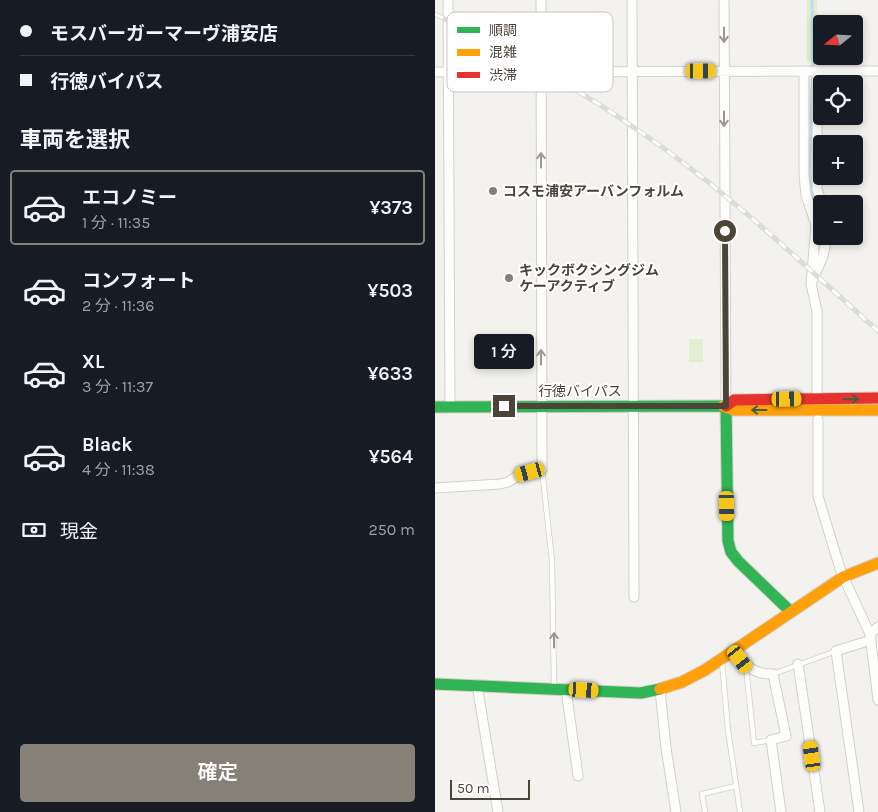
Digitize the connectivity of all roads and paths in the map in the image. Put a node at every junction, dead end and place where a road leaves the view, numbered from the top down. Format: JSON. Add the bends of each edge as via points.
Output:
{"nodes":[{"id":1,"x":632,"y":0,"type":"edge"},
{"id":2,"x":724,"y":0,"type":"edge"},
{"id":3,"x":724,"y":70,"type":"junction"},
{"id":4,"x":613,"y":71,"type":"edge"},
{"id":5,"x":632,"y":71,"type":"junction"},
{"id":6,"x":804,"y":71,"type":"junction"},
{"id":7,"x":818,"y":71,"type":"junction"},
{"id":8,"x":878,"y":71,"type":"edge"},
{"id":9,"x":448,"y":92,"type":"edge"},
{"id":10,"x":541,"y":92,"type":"edge"},
{"id":11,"x":819,"y":195,"type":"edge"},
{"id":12,"x":825,"y":245,"type":"edge"},
{"id":13,"x":811,"y":284,"type":"junction"},
{"id":14,"x":817,"y":393,"type":"dead end"},
{"id":15,"x":878,"y":398,"type":"edge"},
{"id":16,"x":541,"y":406,"type":"junction"},
{"id":17,"x":633,"y":406,"type":"junction"},
{"id":18,"x":726,"y":406,"type":"junction"},
{"id":19,"x":435,"y":407,"type":"edge"},
{"id":20,"x":450,"y":407,"type":"junction"},
{"id":21,"x":878,"y":410,"type":"edge"},
{"id":22,"x":818,"y":419,"type":"dead end"},
{"id":23,"x":542,"y":469,"type":"junction"},
{"id":24,"x":435,"y":488,"type":"edge"},
{"id":25,"x":878,"y":562,"type":"edge"},
{"id":26,"x":843,"y":576,"type":"junction"},
{"id":27,"x":634,"y":598,"type":"dead end"},
{"id":28,"x":791,"y":612,"type":"junction"},
{"id":29,"x":878,"y":627,"type":"edge"},
{"id":30,"x":870,"y":637,"type":"junction"},
{"id":31,"x":734,"y":651,"type":"junction"},
{"id":32,"x":836,"y":651,"type":"junction"},
{"id":33,"x":722,"y":659,"type":"junction"},
{"id":34,"x":798,"y":664,"type":"junction"},
{"id":35,"x":746,"y":667,"type":"junction"},
{"id":36,"x":773,"y":674,"type":"junction"},
{"id":37,"x":435,"y":684,"type":"edge"},
{"id":38,"x":477,"y":685,"type":"junction"},
{"id":39,"x":554,"y":688,"type":"junction"},
{"id":40,"x":566,"y":689,"type":"junction"},
{"id":41,"x":660,"y":690,"type":"junction"},
{"id":42,"x":878,"y":700,"type":"edge"},
{"id":43,"x":771,"y":740,"type":"junction"},
{"id":44,"x":578,"y":776,"type":"dead end"},
{"id":45,"x":736,"y":786,"type":"junction"},
{"id":46,"x":498,"y":812,"type":"edge"},
{"id":47,"x":676,"y":812,"type":"edge"},
{"id":48,"x":705,"y":812,"type":"edge"},
{"id":49,"x":740,"y":812,"type":"edge"},
{"id":50,"x":781,"y":812,"type":"edge"},
{"id":51,"x":820,"y":812,"type":"edge"},
{"id":52,"x":859,"y":812,"type":"edge"}],
"edges":[{"from":1,"to":5,"type":"street"},
{"from":2,"to":3,"type":"street","one_way":true},
{"from":3,"to":5,"type":"street"},
{"from":3,"to":6,"type":"street"},
{"from":3,"to":18,"type":"street","one_way":true},
{"from":4,"to":5,"type":"street"},
{"from":5,"to":17,"type":"street"},
{"from":6,"to":7,"type":"street"},
{"from":6,"to":13,"type":"street","via":[[803,175],[816,225]]},
{"from":7,"to":8,"type":"street"},
{"from":7,"to":11,"type":"street"},
{"from":9,"to":20,"type":"street"},
{"from":16,"to":10,"type":"street","one_way":true},
{"from":12,"to":13,"type":"street"},
{"from":13,"to":14,"type":"street","via":[[817,311]]},
{"from":18,"to":15,"type":"street","name":"行徳バイパス","one_way":true,"via":[[734,400]]},
{"from":16,"to":17,"type":"street","name":"行徳バイパス"},
{"from":16,"to":20,"type":"street","name":"行徳バイパス"},
{"from":16,"to":23,"type":"street"},
{"from":17,"to":18,"type":"street","name":"行徳バイパス"},
{"from":17,"to":27,"type":"street"},
{"from":21,"to":18,"type":"street","name":"行徳バイパス","one_way":true,"via":[[734,410]]},
{"from":18,"to":28,"type":"street","via":[[729,546],[738,560]]},
{"from":19,"to":20,"type":"street","name":"行徳バイパス"},
{"from":22,"to":26,"type":"street","via":[[818,496]]},
{"from":23,"to":24,"type":"street","via":[[500,484]]},
{"from":39,"to":23,"type":"lane","one_way":true,"via":[[552,561]]},
{"from":25,"to":26,"type":"street"},
{"from":26,"to":28,"type":"street"},
{"from":26,"to":30,"type":"street"},
{"from":28,"to":31,"type":"street"},
{"from":29,"to":30,"type":"street"},
{"from":30,"to":32,"type":"street"},
{"from":30,"to":42,"type":"street"},
{"from":31,"to":33,"type":"street"},
{"from":31,"to":35,"type":"street"},
{"from":32,"to":34,"type":"lane"},
{"from":32,"to":52,"type":"street"},
{"from":33,"to":41,"type":"street","via":[[683,683]]},
{"from":33,"to":45,"type":"lane"},
{"from":34,"to":36,"type":"lane"},
{"from":34,"to":51,"type":"street"},
{"from":35,"to":36,"type":"street","via":[[763,675]]},
{"from":35,"to":43,"type":"lane","via":[[753,743]]},
{"from":36,"to":43,"type":"street","via":[[786,736]]},
{"from":37,"to":38,"type":"street"},
{"from":38,"to":39,"type":"street"},
{"from":38,"to":46,"type":"street"},
{"from":39,"to":40,"type":"street"},
{"from":40,"to":41,"type":"street","via":[[641,693]]},
{"from":40,"to":44,"type":"street"},
{"from":41,"to":47,"type":"street"},
{"from":43,"to":50,"type":"street"},
{"from":45,"to":48,"type":"lane","via":[[702,794]]},
{"from":45,"to":49,"type":"lane"}]}
